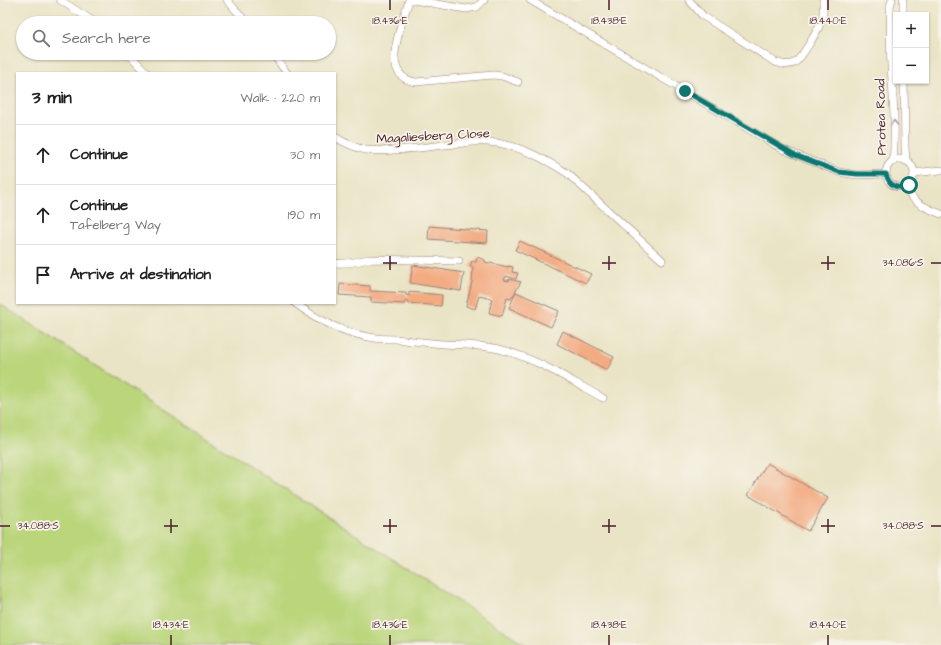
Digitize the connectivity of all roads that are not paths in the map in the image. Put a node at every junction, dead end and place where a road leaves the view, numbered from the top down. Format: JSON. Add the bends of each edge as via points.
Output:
{"nodes":[{"id":1,"x":60,"y":0,"type":"edge"},
{"id":2,"x":227,"y":0,"type":"edge"},
{"id":3,"x":409,"y":0,"type":"edge"},
{"id":4,"x":414,"y":0,"type":"edge"},
{"id":5,"x":484,"y":0,"type":"edge"},
{"id":6,"x":530,"y":0,"type":"edge"},
{"id":7,"x":689,"y":0,"type":"edge"},
{"id":8,"x":823,"y":0,"type":"edge"},
{"id":9,"x":903,"y":2,"type":"edge"},
{"id":10,"x":891,"y":3,"type":"edge"},
{"id":11,"x":85,"y":16,"type":"edge"},
{"id":12,"x":241,"y":16,"type":"edge"},
{"id":13,"x":135,"y":60,"type":"edge"},
{"id":14,"x":277,"y":60,"type":"edge"},
{"id":15,"x":146,"y":72,"type":"edge"},
{"id":16,"x":286,"y":72,"type":"edge"},
{"id":17,"x":518,"y":82,"type":"dead end"},
{"id":18,"x":900,"y":84,"type":"edge"},
{"id":19,"x":904,"y":84,"type":"edge"},
{"id":20,"x":893,"y":86,"type":"junction"},
{"id":21,"x":336,"y":138,"type":"edge"},
{"id":22,"x":906,"y":161,"type":"junction"},
{"id":23,"x":893,"y":162,"type":"junction"},
{"id":24,"x":941,"y":170,"type":"edge"},
{"id":25,"x":914,"y":173,"type":"junction"},
{"id":26,"x":886,"y":174,"type":"junction"},
{"id":27,"x":905,"y":187,"type":"junction"},
{"id":28,"x":941,"y":214,"type":"edge"},
{"id":29,"x":662,"y":260,"type":"dead end"},
{"id":30,"x":460,"y":261,"type":"dead end"},
{"id":31,"x":336,"y":263,"type":"edge"},
{"id":32,"x":296,"y":304,"type":"edge"},
{"id":33,"x":603,"y":398,"type":"dead end"}],
"edges":[{"from":1,"to":11,"type":"street"},
{"from":2,"to":12,"type":"street"},
{"from":3,"to":17,"type":"street","via":[[394,50],[397,69],[403,78],[416,82],[493,75]]},
{"from":4,"to":5,"type":"street","via":[[466,9],[477,7]]},
{"from":6,"to":26,"type":"street","via":[[799,156],[839,172]]},
{"from":7,"to":8,"type":"street","via":[[703,16],[775,62],[783,64],[798,60],[812,39],[822,19]]},
{"from":9,"to":10,"type":"street"},
{"from":10,"to":20,"type":"street","name":"Protea Road"},
{"from":13,"to":15,"type":"street"},
{"from":14,"to":16,"type":"street"},
{"from":18,"to":20,"type":"street"},
{"from":19,"to":22,"type":"street","name":"Protea Road"},
{"from":23,"to":20,"type":"street","name":"Protea Road","one_way":true},
{"from":21,"to":29,"type":"street","name":"Magaliesberg Close","via":[[367,150],[466,142],[487,142],[520,149],[567,173]]},
{"from":22,"to":23,"type":"street"},
{"from":22,"to":25,"type":"street"},
{"from":23,"to":26,"type":"street"},
{"from":24,"to":25,"type":"street"},
{"from":25,"to":27,"type":"street","via":[[912,181]]},
{"from":26,"to":27,"type":"street","via":[[890,183]]},
{"from":27,"to":28,"type":"street","via":[[915,201]]},
{"from":30,"to":31,"type":"street","via":[[368,259]]},
{"from":32,"to":33,"type":"street","via":[[329,324],[369,337],[466,344],[518,354]]}]}
